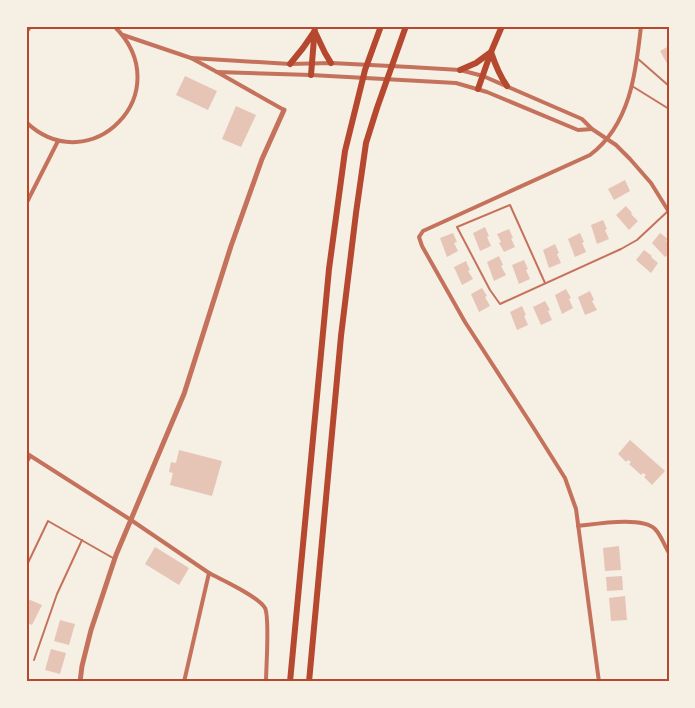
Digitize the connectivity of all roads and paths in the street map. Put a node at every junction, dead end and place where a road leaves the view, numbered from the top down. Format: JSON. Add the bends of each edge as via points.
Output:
{"nodes":[{"id":1,"x":31,"y":26,"type":"edge"},
{"id":2,"x":114,"y":26,"type":"edge"},
{"id":3,"x":381,"y":26,"type":"edge"},
{"id":4,"x":406,"y":26,"type":"edge"},
{"id":5,"x":502,"y":26,"type":"edge"},
{"id":6,"x":641,"y":26,"type":"edge"},
{"id":7,"x":315,"y":28,"type":"edge"},
{"id":8,"x":26,"y":32,"type":"edge"},
{"id":9,"x":123,"y":35,"type":"junction"},
{"id":10,"x":491,"y":52,"type":"junction"},
{"id":11,"x":191,"y":58,"type":"junction"},
{"id":12,"x":637,"y":58,"type":"junction"},
{"id":13,"x":290,"y":64,"type":"junction"},
{"id":14,"x":311,"y":64,"type":"junction"},
{"id":15,"x":331,"y":64,"type":"junction"},
{"id":16,"x":460,"y":70,"type":"junction"},
{"id":17,"x":217,"y":72,"type":"junction"},
{"id":18,"x":311,"y":75,"type":"junction"},
{"id":19,"x":483,"y":76,"type":"junction"},
{"id":20,"x":507,"y":86,"type":"junction"},
{"id":21,"x":632,"y":86,"type":"junction"},
{"id":22,"x":669,"y":86,"type":"edge"},
{"id":23,"x":478,"y":89,"type":"junction"},
{"id":24,"x":284,"y":110,"type":"joint"},
{"id":25,"x":669,"y":110,"type":"edge"},
{"id":26,"x":26,"y":122,"type":"edge"},
{"id":27,"x":592,"y":129,"type":"junction"},
{"id":28,"x":606,"y":140,"type":"junction"},
{"id":29,"x":58,"y":141,"type":"junction"},
{"id":30,"x":26,"y":204,"type":"edge"},
{"id":31,"x":668,"y":212,"type":"edge"},
{"id":32,"x":545,"y":284,"type":"junction"},
{"id":33,"x":28,"y":455,"type":"edge"},
{"id":34,"x":26,"y":463,"type":"edge"},
{"id":35,"x":131,"y":520,"type":"junction"},
{"id":36,"x":578,"y":526,"type":"junction"},
{"id":37,"x":82,"y":540,"type":"junction"},
{"id":38,"x":669,"y":553,"type":"edge"},
{"id":39,"x":115,"y":558,"type":"junction"},
{"id":40,"x":26,"y":567,"type":"edge"},
{"id":41,"x":209,"y":573,"type":"junction"},
{"id":42,"x":34,"y":660,"type":"dead end"},
{"id":43,"x":80,"y":682,"type":"edge"},
{"id":44,"x":184,"y":682,"type":"edge"},
{"id":45,"x":266,"y":682,"type":"edge"},
{"id":46,"x":290,"y":682,"type":"edge"},
{"id":47,"x":309,"y":682,"type":"edge"},
{"id":48,"x":599,"y":682,"type":"edge"}],
"edges":[{"from":1,"to":8,"type":"street"},
{"from":2,"to":9,"type":"street"},
{"from":3,"to":46,"type":"highway","via":[[365,70],[343,161],[329,269]]},
{"from":4,"to":47,"type":"highway","via":[[366,143],[341,336]]},
{"from":5,"to":10,"type":"highway"},
{"from":6,"to":12,"type":"street"},
{"from":7,"to":13,"type":"highway"},
{"from":7,"to":14,"type":"highway"},
{"from":7,"to":15,"type":"highway"},
{"from":9,"to":11,"type":"street"},
{"from":9,"to":29,"type":"street","via":[[134,53],[138,73],[136,93],[128,112],[97,138]]},
{"from":10,"to":16,"type":"highway"},
{"from":10,"to":19,"type":"highway"},
{"from":10,"to":20,"type":"highway"},
{"from":11,"to":13,"type":"street"},
{"from":11,"to":17,"type":"street"},
{"from":12,"to":21,"type":"street"},
{"from":12,"to":22,"type":"lane"},
{"from":13,"to":14,"type":"street"},
{"from":14,"to":15,"type":"street"},
{"from":14,"to":18,"type":"highway"},
{"from":15,"to":16,"type":"street"},
{"from":16,"to":19,"type":"street"},
{"from":17,"to":18,"type":"street"},
{"from":17,"to":24,"type":"street"},
{"from":18,"to":23,"type":"street","via":[[456,82]]},
{"from":19,"to":20,"type":"street"},
{"from":19,"to":23,"type":"highway"},
{"from":20,"to":27,"type":"street","via":[[582,119]]},
{"from":21,"to":25,"type":"lane"},
{"from":21,"to":28,"type":"street","via":[[623,114]]},
{"from":23,"to":27,"type":"street","via":[[578,130]]},
{"from":24,"to":35,"type":"street","via":[[231,246],[184,394]]},
{"from":26,"to":29,"type":"street","via":[[36,131]]},
{"from":27,"to":28,"type":"street"},
{"from":28,"to":31,"type":"street","via":[[616,146],[651,183]]},
{"from":28,"to":36,"type":"street","via":[[590,156],[423,231],[419,237],[465,322],[565,478],[576,509]]},
{"from":29,"to":30,"type":"street"},
{"from":31,"to":32,"type":"lane","via":[[637,240]]},
{"from":32,"to":32,"type":"lane","via":[[500,304],[457,227],[510,205]]},
{"from":33,"to":34,"type":"street"},
{"from":33,"to":35,"type":"street"},
{"from":35,"to":39,"type":"street"},
{"from":35,"to":41,"type":"street"},
{"from":36,"to":38,"type":"street","via":[[641,522],[656,530]]},
{"from":36,"to":48,"type":"street"},
{"from":37,"to":39,"type":"lane"},
{"from":37,"to":40,"type":"lane","via":[[48,521]]},
{"from":37,"to":42,"type":"lane","via":[[57,594]]},
{"from":39,"to":43,"type":"street","via":[[91,630]]},
{"from":41,"to":44,"type":"street"},
{"from":41,"to":45,"type":"street","via":[[264,607],[267,613]]}]}
